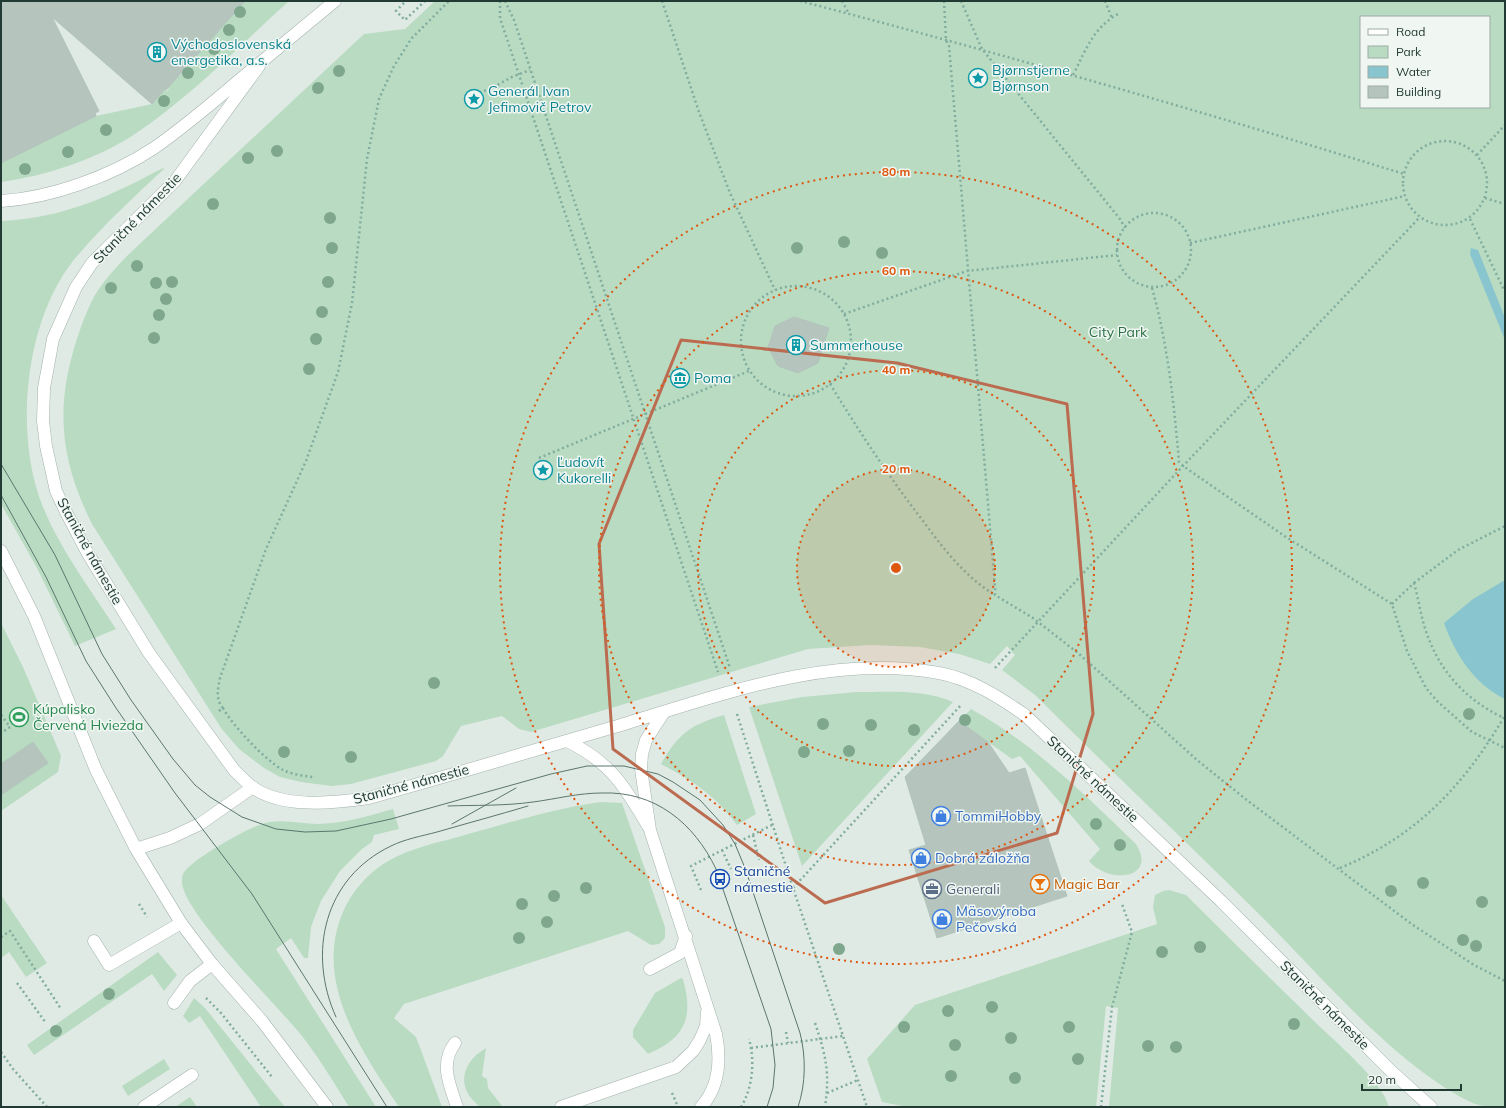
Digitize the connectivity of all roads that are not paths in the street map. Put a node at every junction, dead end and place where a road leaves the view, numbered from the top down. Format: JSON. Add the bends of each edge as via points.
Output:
{"nodes":[{"id":1,"x":335,"y":1,"type":"edge"},
{"id":2,"x":265,"y":59,"type":"junction"},
{"id":3,"x":1,"y":201,"type":"edge"},
{"id":4,"x":1,"y":551,"type":"edge"},
{"id":5,"x":664,"y":712,"type":"junction"},
{"id":6,"x":567,"y":741,"type":"junction"},
{"id":7,"x":253,"y":788,"type":"junction"},
{"id":8,"x":650,"y":830,"type":"junction"},
{"id":9,"x":136,"y":849,"type":"junction"},
{"id":10,"x":181,"y":923,"type":"junction"},
{"id":11,"x":686,"y":936,"type":"junction"},
{"id":12,"x":94,"y":941,"type":"dead end"},
{"id":13,"x":212,"y":964,"type":"junction"},
{"id":14,"x":650,"y":969,"type":"dead end"},
{"id":15,"x":706,"y":1000,"type":"junction"},
{"id":16,"x":174,"y":1003,"type":"dead end"},
{"id":17,"x":455,"y":1043,"type":"dead end"},
{"id":18,"x":192,"y":1074,"type":"dead end"},
{"id":19,"x":144,"y":1107,"type":"edge"},
{"id":20,"x":327,"y":1107,"type":"edge"},
{"id":21,"x":457,"y":1107,"type":"edge"},
{"id":22,"x":561,"y":1107,"type":"edge"},
{"id":23,"x":701,"y":1107,"type":"edge"},
{"id":24,"x":1431,"y":1107,"type":"edge"}],
"edges":[{"from":1,"to":2,"type":"street"},
{"from":2,"to":3,"type":"street","via":[[173,134],[131,162],[71,186],[39,195]]},
{"from":2,"to":7,"type":"street","name":"Staničné námestie","via":[[175,181],[92,263],[76,287],[53,339],[44,388],[43,421],[56,491],[86,552],[149,653],[234,770]]},
{"from":4,"to":9,"type":"street","via":[[34,616],[96,770]]},
{"from":5,"to":6,"type":"street","name":"Staničné námestie"},
{"from":5,"to":8,"type":"street","via":[[646,740],[642,754],[641,769]]},
{"from":5,"to":24,"type":"street","name":"Staničné námestie","via":[[730,693],[828,670],[858,668],[928,671],[957,678],[1001,698],[1025,715],[1074,760],[1221,901],[1391,1071]]},
{"from":6,"to":7,"type":"street","name":"Staničné námestie","via":[[369,798],[312,803],[268,794]]},
{"from":6,"to":8,"type":"street","via":[[585,750],[606,766]]},
{"from":7,"to":9,"type":"street","via":[[200,824],[170,838]]},
{"from":8,"to":11,"type":"street"},
{"from":9,"to":10,"type":"street"},
{"from":10,"to":12,"type":"street","via":[[109,966]]},
{"from":10,"to":13,"type":"street"},
{"from":11,"to":14,"type":"street","via":[[680,953]]},
{"from":11,"to":15,"type":"street"},
{"from":13,"to":16,"type":"street","via":[[190,981]]},
{"from":13,"to":20,"type":"street","via":[[262,1021]]},
{"from":15,"to":22,"type":"street","via":[[707,1019],[703,1034],[693,1051],[676,1066]]},
{"from":15,"to":23,"type":"street","via":[[716,1034],[720,1062],[714,1085]]},
{"from":17,"to":21,"type":"street","via":[[446,1058],[446,1070]]},
{"from":18,"to":19,"type":"street"}]}
